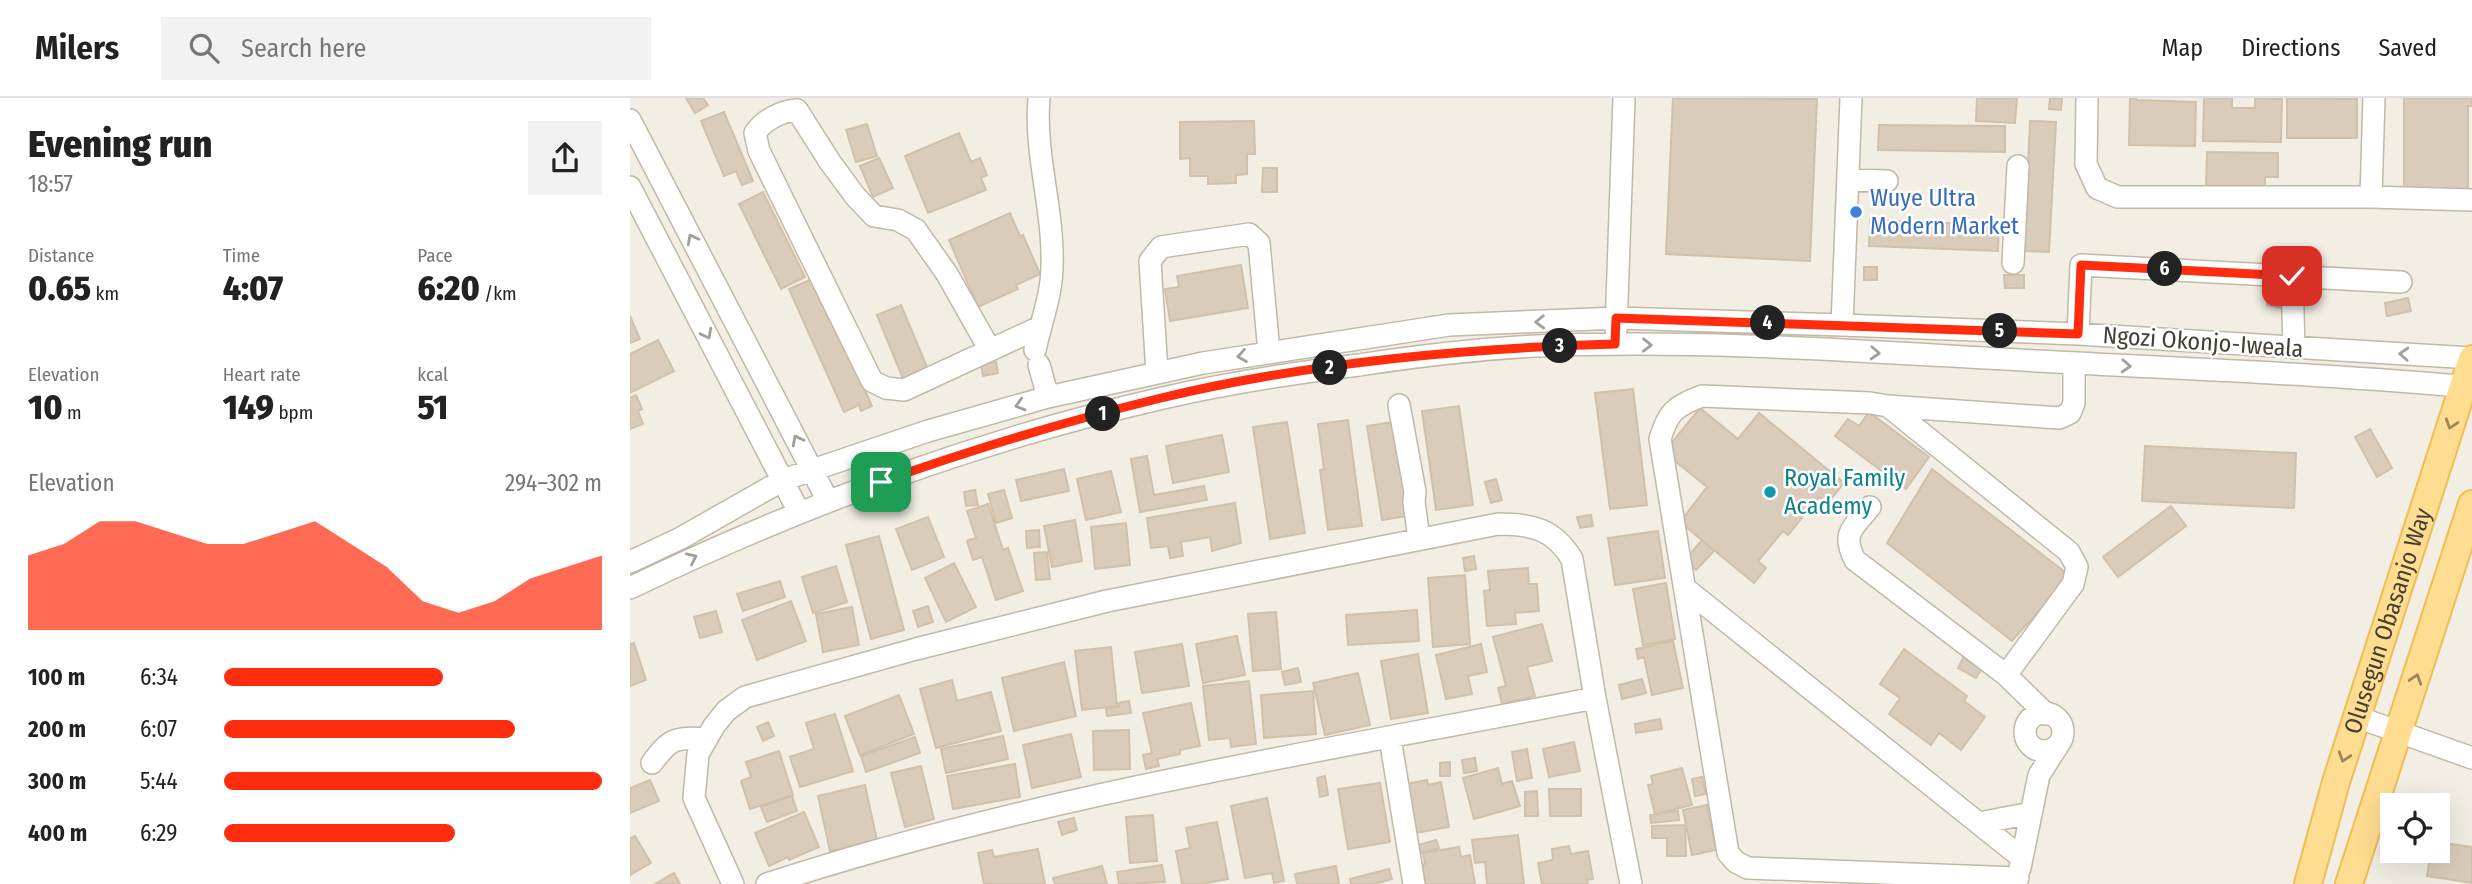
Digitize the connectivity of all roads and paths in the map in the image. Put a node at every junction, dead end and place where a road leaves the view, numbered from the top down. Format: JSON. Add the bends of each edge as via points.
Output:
{"nodes":[{"id":1,"x":1039,"y":98,"type":"edge"},
{"id":2,"x":1624,"y":98,"type":"edge"},
{"id":3,"x":1851,"y":98,"type":"edge"},
{"id":4,"x":2087,"y":98,"type":"edge"},
{"id":5,"x":2374,"y":98,"type":"edge"},
{"id":6,"x":630,"y":120,"type":"edge"},
{"id":7,"x":2018,"y":166,"type":"dead end"},
{"id":8,"x":1848,"y":180,"type":"junction"},
{"id":9,"x":1887,"y":181,"type":"dead end"},
{"id":10,"x":630,"y":187,"type":"edge"},
{"id":11,"x":2371,"y":197,"type":"junction"},
{"id":12,"x":2472,"y":200,"type":"edge"},
{"id":13,"x":2013,"y":263,"type":"dead end"},
{"id":14,"x":2292,"y":276,"type":"junction"},
{"id":15,"x":2401,"y":282,"type":"dead end"},
{"id":16,"x":1616,"y":318,"type":"junction"},
{"id":17,"x":1842,"y":325,"type":"junction"},
{"id":18,"x":1040,"y":327,"type":"junction"},
{"id":19,"x":2078,"y":334,"type":"junction"},
{"id":20,"x":1615,"y":344,"type":"junction"},
{"id":21,"x":2294,"y":348,"type":"junction"},
{"id":22,"x":990,"y":350,"type":"junction"},
{"id":23,"x":1269,"y":352,"type":"junction"},
{"id":24,"x":2472,"y":358,"type":"edge"},
{"id":25,"x":2074,"y":363,"type":"junction"},
{"id":26,"x":1157,"y":373,"type":"junction"},
{"id":27,"x":2468,"y":387,"type":"edge"},
{"id":28,"x":1048,"y":397,"type":"junction"},
{"id":29,"x":1399,"y":405,"type":"dead end"},
{"id":30,"x":1888,"y":406,"type":"junction"},
{"id":31,"x":813,"y":470,"type":"junction"},
{"id":32,"x":783,"y":480,"type":"junction"},
{"id":33,"x":828,"y":501,"type":"junction"},
{"id":34,"x":2472,"y":504,"type":"edge"},
{"id":35,"x":1870,"y":507,"type":"dead end"},
{"id":36,"x":799,"y":512,"type":"junction"},
{"id":37,"x":1419,"y":539,"type":"junction"},
{"id":38,"x":630,"y":562,"type":"edge"},
{"id":39,"x":630,"y":588,"type":"edge"},
{"id":40,"x":1686,"y":589,"type":"junction"},
{"id":41,"x":2006,"y":675,"type":"junction"},
{"id":42,"x":2028,"y":695,"type":"junction"},
{"id":43,"x":1595,"y":698,"type":"junction"},
{"id":44,"x":2046,"y":714,"type":"junction"},
{"id":45,"x":2357,"y":717,"type":"junction"},
{"id":46,"x":2399,"y":732,"type":"junction"},
{"id":47,"x":2028,"y":736,"type":"junction"},
{"id":48,"x":1390,"y":738,"type":"junction"},
{"id":49,"x":706,"y":739,"type":"junction"},
{"id":50,"x":2059,"y":744,"type":"junction"},
{"id":51,"x":2472,"y":758,"type":"edge"},
{"id":52,"x":652,"y":763,"type":"dead end"},
{"id":53,"x":2039,"y":775,"type":"junction"},
{"id":54,"x":2031,"y":813,"type":"junction"},
{"id":55,"x":1979,"y":823,"type":"junction"},
{"id":56,"x":2019,"y":873,"type":"edge"},
{"id":57,"x":733,"y":884,"type":"edge"},
{"id":58,"x":767,"y":884,"type":"edge"},
{"id":59,"x":1414,"y":884,"type":"edge"},
{"id":60,"x":1631,"y":884,"type":"edge"},
{"id":61,"x":2308,"y":884,"type":"edge"},
{"id":62,"x":2349,"y":884,"type":"edge"}],
"edges":[{"from":1,"to":18,"type":"street","via":[[1053,262],[1052,285]]},
{"from":2,"to":16,"type":"street"},
{"from":3,"to":8,"type":"street"},
{"from":4,"to":11,"type":"street","via":[[2086,164],[2096,188],[2118,197]]},
{"from":5,"to":11,"type":"street"},
{"from":31,"to":6,"type":"street","one_way":true},
{"from":7,"to":13,"type":"street"},
{"from":8,"to":9,"type":"street"},
{"from":8,"to":17,"type":"street"},
{"from":10,"to":32,"type":"street","one_way":true},
{"from":11,"to":12,"type":"street"},
{"from":14,"to":15,"type":"street"},
{"from":14,"to":19,"type":"street","via":[[2081,265]]},
{"from":14,"to":21,"type":"street"},
{"from":16,"to":17,"type":"street","name":"Ngozi Okonjo-Iweala"},
{"from":16,"to":20,"type":"street"},
{"from":16,"to":23,"type":"street","name":"Ngozi Okonjo-Iweala","one_way":true,"via":[[1449,325]]},
{"from":17,"to":19,"type":"street","name":"Ngozi Okonjo-Iweala"},
{"from":18,"to":22,"type":"street"},
{"from":18,"to":28,"type":"street","via":[[1037,358]]},
{"from":19,"to":21,"type":"street","name":"Ngozi Okonjo-Iweala"},
{"from":20,"to":25,"type":"street","name":"Ngozi Okonjo-Iweala","one_way":true},
{"from":20,"to":33,"type":"street","name":"Ngozi Okonjo-Iweala","via":[[1427,355],[1280,375],[1163,398],[934,463]]},
{"from":24,"to":21,"type":"street","name":"Ngozi Okonjo-Iweala","one_way":true},
{"from":22,"to":22,"type":"street","via":[[916,230],[898,220],[874,216],[836,170],[797,110],[761,124],[755,133],[759,151],[872,381],[904,390]]},
{"from":23,"to":26,"type":"street","name":"Ngozi Okonjo-Iweala","one_way":true},
{"from":23,"to":26,"type":"street","via":[[1255,238],[1249,234],[1161,247],[1150,261]]},
{"from":24,"to":27,"type":"main road","name":"Olusegun Obasanjo Way"},
{"from":25,"to":27,"type":"street","name":"Ngozi Okonjo-Iweala","one_way":true},
{"from":25,"to":30,"type":"street","via":[[2074,403],[2070,413],[2059,418]]},
{"from":26,"to":28,"type":"street","name":"Ngozi Okonjo-Iweala"},
{"from":27,"to":45,"type":"main road","name":"Olusegun Obasanjo Way","one_way":true},
{"from":28,"to":31,"type":"street","name":"Ngozi Okonjo-Iweala","one_way":true},
{"from":29,"to":37,"type":"street"},
{"from":30,"to":40,"type":"street","via":[[1702,396],[1681,404],[1666,418],[1660,439]]},
{"from":30,"to":41,"type":"street","via":[[2069,552],[2077,567],[2073,584]]},
{"from":31,"to":32,"type":"street","name":"Ngozi Okonjo-Iweala"},
{"from":31,"to":33,"type":"street"},
{"from":32,"to":36,"type":"street"},
{"from":32,"to":38,"type":"street","name":"Ngozi Okonjo-Iweala"},
{"from":33,"to":36,"type":"street","name":"Ngozi Okonjo-Iweala"},
{"from":46,"to":34,"type":"main road","name":"Olusegun Obasanjo Way","one_way":true},
{"from":35,"to":41,"type":"street","via":[[1848,533],[1848,546],[1856,560]]},
{"from":39,"to":36,"type":"street","name":"Ngozi Okonjo-Iweala","one_way":true},
{"from":37,"to":43,"type":"street","via":[[1498,524],[1536,528],[1554,536],[1572,559]]},
{"from":37,"to":49,"type":"street","via":[[1107,601],[850,667],[745,697],[726,710]]},
{"from":40,"to":55,"type":"street"},
{"from":40,"to":56,"type":"street","via":[[1728,853],[1736,862],[1748,868]]},
{"from":41,"to":42,"type":"street"},
{"from":42,"to":44,"type":"street"},
{"from":42,"to":47,"type":"street"},
{"from":43,"to":48,"type":"street"},
{"from":43,"to":60,"type":"street"},
{"from":44,"to":47,"type":"street","via":[[2034,716]]},
{"from":44,"to":50,"type":"street","via":[[2061,725]]},
{"from":45,"to":46,"type":"street"},
{"from":45,"to":61,"type":"main road","name":"Olusegun Obasanjo Way","one_way":true},
{"from":46,"to":51,"type":"street"},
{"from":46,"to":62,"type":"main road","name":"Olusegun Obasanjo Way"},
{"from":47,"to":50,"type":"street","via":[[2035,749],[2048,751]]},
{"from":47,"to":53,"type":"street"},
{"from":48,"to":58,"type":"street","via":[[1070,800],[857,855]]},
{"from":48,"to":59,"type":"street"},
{"from":49,"to":52,"type":"street","via":[[682,737],[664,747]]},
{"from":49,"to":57,"type":"street","via":[[698,754],[694,798]]},
{"from":50,"to":53,"type":"street"},
{"from":53,"to":54,"type":"street"},
{"from":54,"to":55,"type":"street"},
{"from":54,"to":56,"type":"street"},
{"from":55,"to":56,"type":"street"}]}
